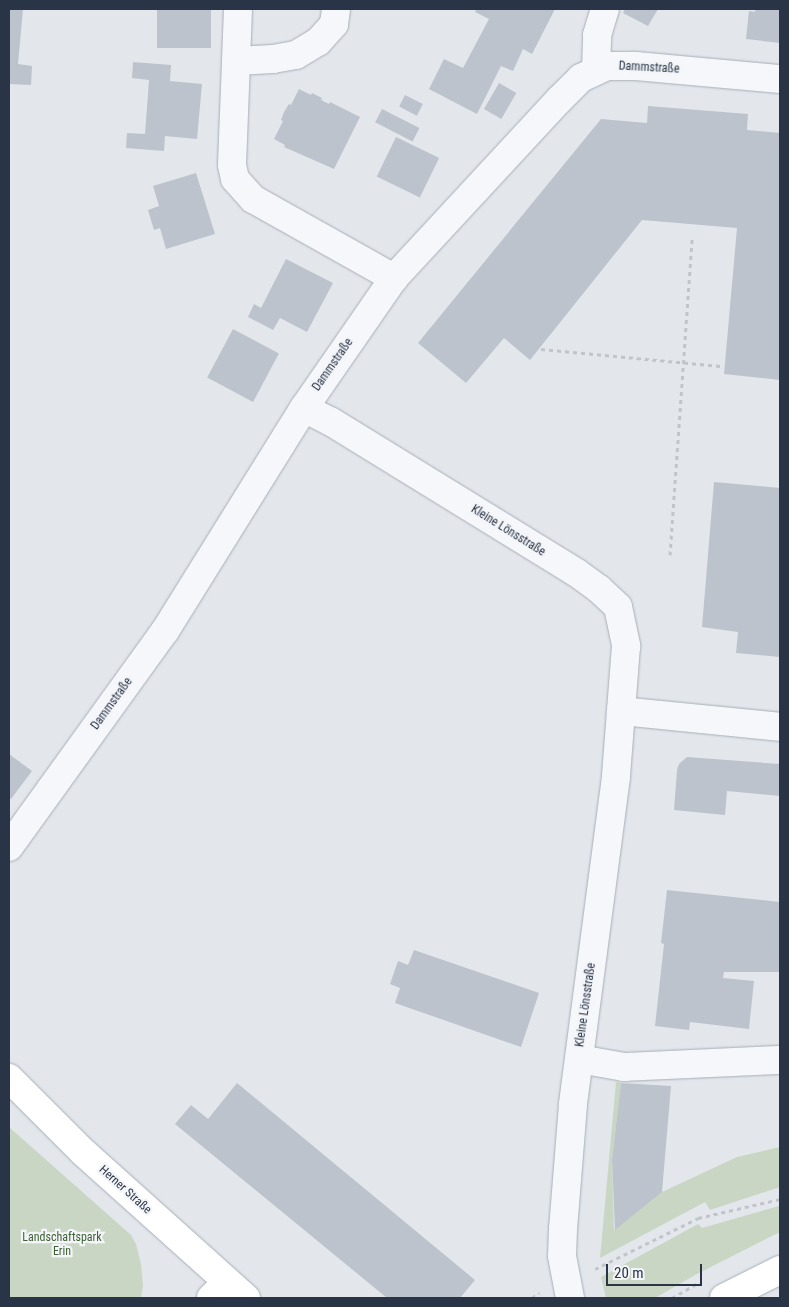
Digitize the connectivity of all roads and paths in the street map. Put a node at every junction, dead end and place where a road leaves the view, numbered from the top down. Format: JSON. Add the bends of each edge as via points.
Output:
{"nodes":[{"id":1,"x":238,"y":9,"type":"edge"},
{"id":2,"x":336,"y":9,"type":"edge"},
{"id":3,"x":605,"y":9,"type":"edge"},
{"id":4,"x":236,"y":61,"type":"junction"},
{"id":5,"x":596,"y":70,"type":"junction"},
{"id":6,"x":780,"y":79,"type":"edge"},
{"id":7,"x":692,"y":238,"type":"dead end"},
{"id":8,"x":394,"y":278,"type":"junction"},
{"id":9,"x":541,"y":349,"type":"dead end"},
{"id":10,"x":682,"y":364,"type":"junction"},
{"id":11,"x":720,"y":366,"type":"dead end"},
{"id":12,"x":304,"y":408,"type":"junction"},
{"id":13,"x":670,"y":555,"type":"dead end"},
{"id":14,"x":620,"y":711,"type":"junction"},
{"id":15,"x":780,"y":727,"type":"edge"},
{"id":16,"x":9,"y":847,"type":"edge"},
{"id":17,"x":579,"y":1059,"type":"junction"},
{"id":18,"x":780,"y":1060,"type":"edge"},
{"id":19,"x":9,"y":1078,"type":"edge"},
{"id":20,"x":780,"y":1199,"type":"edge"},
{"id":21,"x":610,"y":1262,"type":"dead end"},
{"id":22,"x":780,"y":1270,"type":"edge"},
{"id":23,"x":687,"y":1289,"type":"dead end"},
{"id":24,"x":228,"y":1293,"type":"edge"},
{"id":25,"x":570,"y":1298,"type":"edge"},
{"id":26,"x":672,"y":1298,"type":"edge"},
{"id":27,"x":724,"y":1298,"type":"edge"}],
"edges":[{"from":1,"to":4,"type":"street"},
{"from":2,"to":4,"type":"street","via":[[334,24],[318,42],[296,55],[273,60]]},
{"from":3,"to":5,"type":"street","via":[[597,35]]},
{"from":4,"to":8,"type":"street","via":[[232,165],[235,178],[253,199]]},
{"from":5,"to":6,"type":"street","name":"Dammstraße","via":[[607,66],[636,66]]},
{"from":5,"to":8,"type":"street","name":"Dammstraße","via":[[581,78],[559,100]]},
{"from":7,"to":10,"type":"path"},
{"from":8,"to":12,"type":"street","name":"Dammstraße"},
{"from":9,"to":10,"type":"path"},
{"from":10,"to":11,"type":"path"},
{"from":10,"to":13,"type":"path"},
{"from":12,"to":14,"type":"street","name":"Kleine Lönsstraße","via":[[330,421],[599,589],[618,607],[626,646]]},
{"from":12,"to":16,"type":"street","name":"Dammstraße","via":[[165,631]]},
{"from":14,"to":15,"type":"street"},
{"from":14,"to":17,"type":"street","name":"Kleine Lönsstraße","via":[[616,776]]},
{"from":17,"to":18,"type":"street","via":[[624,1067]]},
{"from":17,"to":25,"type":"street","name":"Kleine Lönsstraße","via":[[563,1229],[562,1256]]},
{"from":19,"to":24,"type":"main road","name":"Herner Straße"},
{"from":20,"to":21,"type":"path","via":[[698,1218]]},
{"from":22,"to":27,"type":"main road"},
{"from":23,"to":26,"type":"path"}]}
